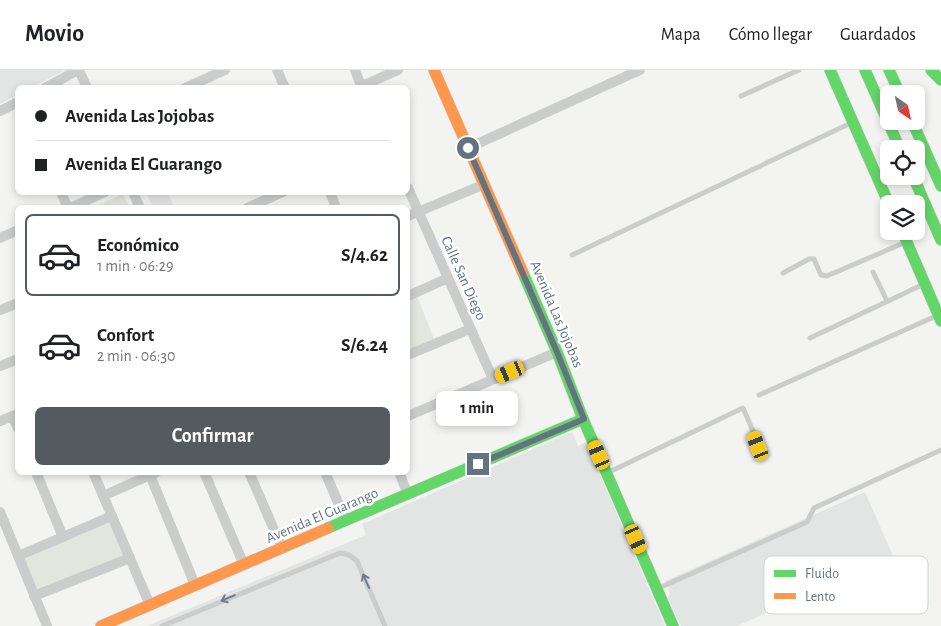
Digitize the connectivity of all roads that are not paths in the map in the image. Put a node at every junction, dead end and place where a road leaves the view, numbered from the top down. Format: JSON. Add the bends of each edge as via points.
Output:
{"nodes":[{"id":1,"x":79,"y":70,"type":"edge"},
{"id":2,"x":225,"y":70,"type":"edge"},
{"id":3,"x":277,"y":70,"type":"edge"},
{"id":4,"x":354,"y":70,"type":"edge"},
{"id":5,"x":398,"y":70,"type":"edge"},
{"id":6,"x":434,"y":70,"type":"edge"},
{"id":7,"x":640,"y":70,"type":"edge"},
{"id":8,"x":799,"y":70,"type":"edge"},
{"id":9,"x":830,"y":70,"type":"edge"},
{"id":10,"x":865,"y":70,"type":"edge"},
{"id":11,"x":889,"y":70,"type":"edge"},
{"id":12,"x":931,"y":70,"type":"edge"},
{"id":13,"x":941,"y":80,"type":"edge"},
{"id":14,"x":51,"y":85,"type":"edge"},
{"id":15,"x":86,"y":85,"type":"edge"},
{"id":16,"x":192,"y":85,"type":"edge"},
{"id":17,"x":284,"y":85,"type":"edge"},
{"id":18,"x":361,"y":85,"type":"edge"},
{"id":19,"x":366,"y":85,"type":"edge"},
{"id":20,"x":896,"y":85,"type":"edge"},
{"id":21,"x":741,"y":96,"type":"dead end"},
{"id":22,"x":15,"y":103,"type":"edge"},
{"id":23,"x":0,"y":111,"type":"edge"},
{"id":24,"x":854,"y":122,"type":"junction"},
{"id":25,"x":916,"y":130,"type":"edge"},
{"id":26,"x":896,"y":140,"type":"edge"},
{"id":27,"x":468,"y":148,"type":"junction"},
{"id":28,"x":485,"y":184,"type":"junction"},
{"id":29,"x":917,"y":185,"type":"edge"},
{"id":30,"x":941,"y":186,"type":"edge"},
{"id":31,"x":410,"y":193,"type":"edge"},
{"id":32,"x":98,"y":195,"type":"edge"},
{"id":33,"x":276,"y":195,"type":"edge"},
{"id":34,"x":885,"y":195,"type":"edge"},
{"id":35,"x":76,"y":205,"type":"edge"},
{"id":36,"x":254,"y":205,"type":"edge"},
{"id":37,"x":418,"y":212,"type":"junction"},
{"id":38,"x":410,"y":215,"type":"edge"},
{"id":39,"x":15,"y":231,"type":"edge"},
{"id":40,"x":1,"y":234,"type":"edge"},
{"id":41,"x":896,"y":240,"type":"edge"},
{"id":42,"x":906,"y":240,"type":"edge"},
{"id":43,"x":941,"y":240,"type":"edge"},
{"id":44,"x":572,"y":256,"type":"dead end"},
{"id":45,"x":873,"y":272,"type":"dead end"},
{"id":46,"x":783,"y":273,"type":"dead end"},
{"id":47,"x":448,"y":278,"type":"junction"},
{"id":48,"x":925,"y":284,"type":"junction"},
{"id":49,"x":410,"y":295,"type":"edge"},
{"id":50,"x":887,"y":301,"type":"junction"},
{"id":51,"x":15,"y":304,"type":"edge"},
{"id":52,"x":0,"y":310,"type":"edge"},
{"id":53,"x":940,"y":318,"type":"edge"},
{"id":54,"x":470,"y":329,"type":"junction"},
{"id":55,"x":810,"y":338,"type":"dead end"},
{"id":56,"x":557,"y":352,"type":"junction"},
{"id":57,"x":410,"y":354,"type":"edge"},
{"id":58,"x":15,"y":359,"type":"edge"},
{"id":59,"x":0,"y":366,"type":"edge"},
{"id":60,"x":493,"y":379,"type":"junction"},
{"id":61,"x":759,"y":395,"type":"dead end"},
{"id":62,"x":15,"y":415,"type":"edge"},
{"id":63,"x":410,"y":415,"type":"edge"},
{"id":64,"x":584,"y":419,"type":"junction"},
{"id":65,"x":0,"y":421,"type":"edge"},
{"id":66,"x":758,"y":446,"type":"dead end"},
{"id":67,"x":941,"y":450,"type":"edge"},
{"id":68,"x":607,"y":473,"type":"junction"},
{"id":69,"x":37,"y":475,"type":"edge"},
{"id":70,"x":95,"y":475,"type":"edge"},
{"id":71,"x":151,"y":475,"type":"edge"},
{"id":72,"x":153,"y":475,"type":"edge"},
{"id":73,"x":205,"y":475,"type":"edge"},
{"id":74,"x":250,"y":475,"type":"edge"},
{"id":75,"x":326,"y":475,"type":"edge"},
{"id":76,"x":400,"y":475,"type":"edge"},
{"id":77,"x":408,"y":494,"type":"junction"},
{"id":78,"x":103,"y":496,"type":"junction"},
{"id":79,"x":0,"y":512,"type":"edge"},
{"id":80,"x":112,"y":516,"type":"junction"},
{"id":81,"x":346,"y":521,"type":"junction"},
{"id":82,"x":63,"y":537,"type":"junction"},
{"id":83,"x":282,"y":548,"type":"junction"},
{"id":84,"x":18,"y":556,"type":"junction"},
{"id":85,"x":130,"y":558,"type":"junction"},
{"id":86,"x":244,"y":564,"type":"junction"},
{"id":87,"x":195,"y":585,"type":"junction"},
{"id":88,"x":657,"y":589,"type":"junction"},
{"id":89,"x":34,"y":596,"type":"junction"},
{"id":90,"x":150,"y":605,"type":"junction"},
{"id":91,"x":47,"y":626,"type":"edge"},
{"id":92,"x":100,"y":626,"type":"edge"},
{"id":93,"x":162,"y":626,"type":"edge"},
{"id":94,"x":385,"y":626,"type":"edge"},
{"id":95,"x":673,"y":626,"type":"edge"}],
"edges":[{"from":1,"to":14,"type":"street"},
{"from":1,"to":15,"type":"street"},
{"from":2,"to":16,"type":"street"},
{"from":3,"to":17,"type":"street"},
{"from":4,"to":18,"type":"street"},
{"from":5,"to":19,"type":"street"},
{"from":6,"to":27,"type":"main road","name":"Avenida Las Jojobas"},
{"from":7,"to":27,"type":"street"},
{"from":8,"to":21,"type":"lane"},
{"from":9,"to":24,"type":"main road"},
{"from":10,"to":26,"type":"main road"},
{"from":11,"to":20,"type":"main road"},
{"from":12,"to":13,"type":"main road"},
{"from":22,"to":23,"type":"street"},
{"from":24,"to":34,"type":"main road"},
{"from":24,"to":44,"type":"lane"},
{"from":25,"to":30,"type":"main road"},
{"from":27,"to":28,"type":"main road","name":"Avenida Las Jojobas"},
{"from":28,"to":37,"type":"street"},
{"from":28,"to":56,"type":"main road","name":"Avenida Las Jojobas"},
{"from":29,"to":43,"type":"main road"},
{"from":31,"to":37,"type":"street","name":"Calle San Diego"},
{"from":32,"to":35,"type":"street"},
{"from":33,"to":36,"type":"street"},
{"from":37,"to":38,"type":"street"},
{"from":37,"to":47,"type":"street","name":"Calle San Diego"},
{"from":39,"to":40,"type":"street"},
{"from":41,"to":46,"type":"lane","via":[[828,276],[821,275],[814,259],[809,258]]},
{"from":42,"to":48,"type":"main road"},
{"from":45,"to":50,"type":"lane"},
{"from":47,"to":49,"type":"street"},
{"from":47,"to":54,"type":"street","name":"Calle San Diego"},
{"from":48,"to":50,"type":"lane"},
{"from":48,"to":53,"type":"main road"},
{"from":50,"to":55,"type":"lane"},
{"from":51,"to":52,"type":"street"},
{"from":53,"to":61,"type":"lane"},
{"from":54,"to":57,"type":"street"},
{"from":54,"to":60,"type":"street","name":"Calle San Diego"},
{"from":56,"to":60,"type":"street"},
{"from":56,"to":64,"type":"main road","name":"Avenida Las Jojobas"},
{"from":58,"to":59,"type":"street"},
{"from":60,"to":63,"type":"street"},
{"from":62,"to":65,"type":"street"},
{"from":64,"to":68,"type":"main road","name":"Avenida Las Jojobas"},
{"from":64,"to":77,"type":"main road","name":"Avenida El Guarango"},
{"from":66,"to":68,"type":"lane","via":[[743,408]]},
{"from":67,"to":88,"type":"lane","via":[[814,508],[807,522]]},
{"from":68,"to":88,"type":"main road","name":"Avenida Las Jojobas"},
{"from":69,"to":82,"type":"street"},
{"from":70,"to":78,"type":"street"},
{"from":71,"to":78,"type":"street"},
{"from":72,"to":87,"type":"street"},
{"from":73,"to":86,"type":"street"},
{"from":74,"to":83,"type":"street"},
{"from":75,"to":81,"type":"street"},
{"from":76,"to":77,"type":"street"},
{"from":77,"to":81,"type":"main road","name":"Avenida El Guarango"},
{"from":78,"to":80,"type":"street"},
{"from":79,"to":84,"type":"street"},
{"from":80,"to":82,"type":"street"},
{"from":80,"to":85,"type":"street"},
{"from":81,"to":83,"type":"main road","name":"Avenida El Guarango"},
{"from":82,"to":84,"type":"street"},
{"from":83,"to":86,"type":"main road","name":"Avenida El Guarango"},
{"from":84,"to":89,"type":"street"},
{"from":85,"to":89,"type":"street"},
{"from":85,"to":90,"type":"street"},
{"from":86,"to":87,"type":"main road","name":"Avenida El Guarango"},
{"from":87,"to":90,"type":"main road","name":"Avenida El Guarango"},
{"from":88,"to":95,"type":"main road","name":"Avenida Las Jojobas"},
{"from":89,"to":91,"type":"street"},
{"from":90,"to":92,"type":"main road","name":"Avenida El Guarango"},
{"from":94,"to":93,"type":"lane","one_way":true,"via":[[357,561],[340,553]]}]}
